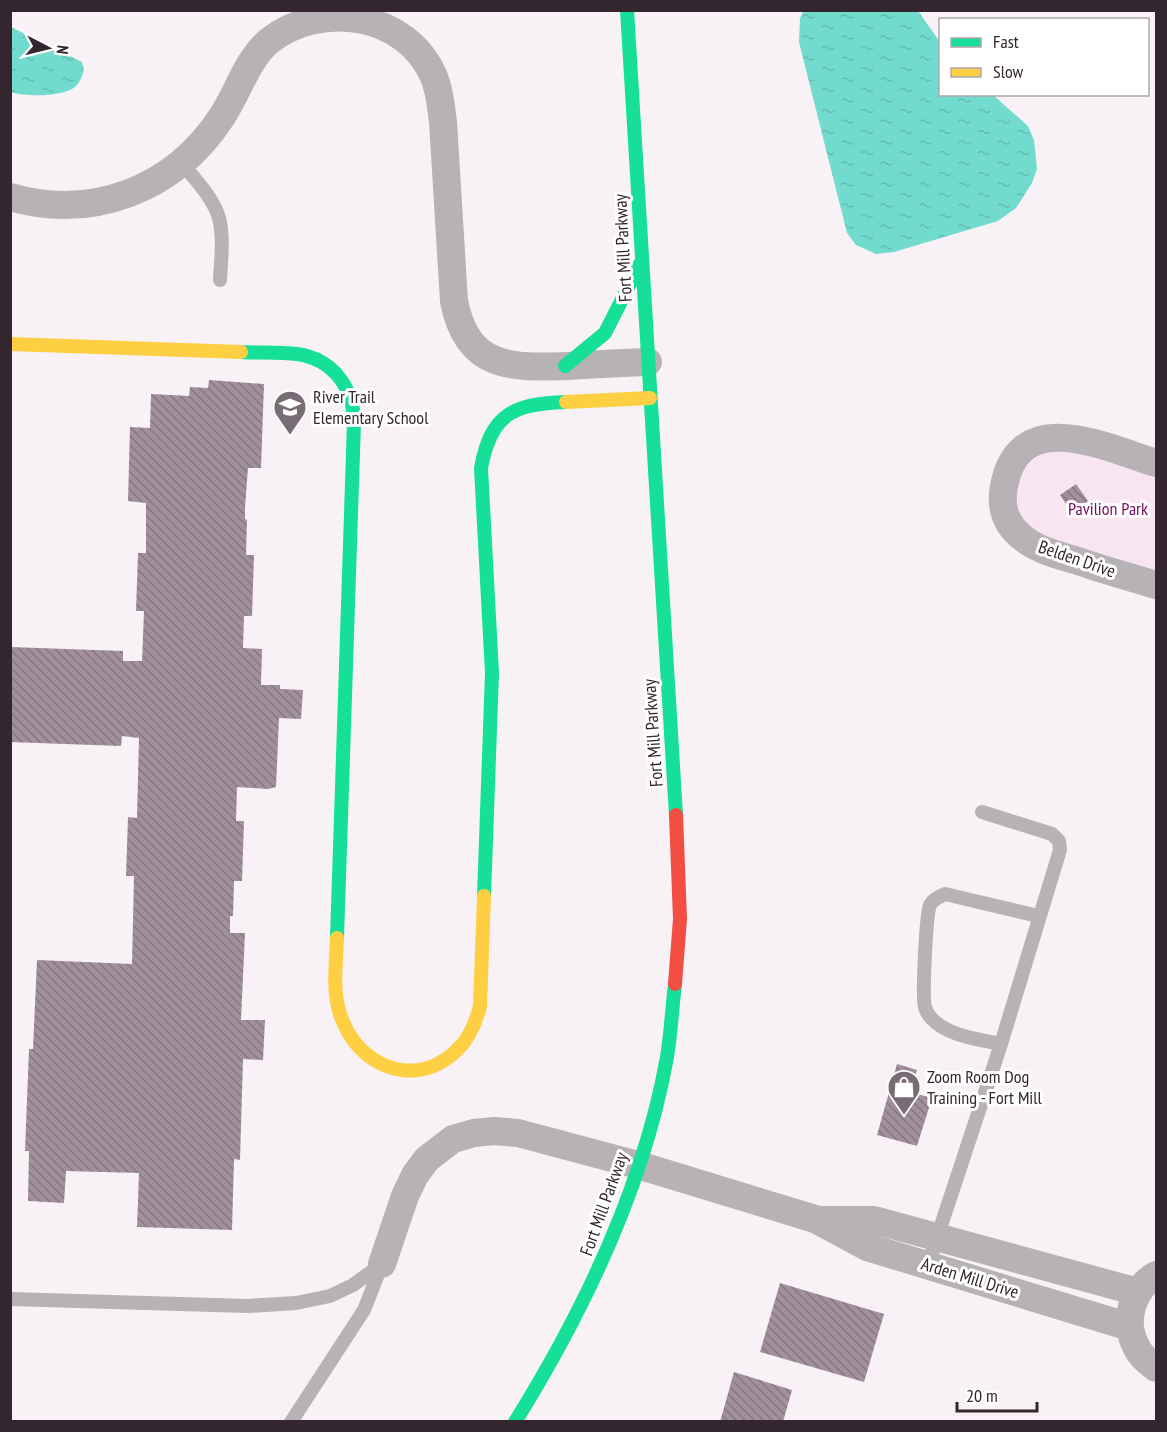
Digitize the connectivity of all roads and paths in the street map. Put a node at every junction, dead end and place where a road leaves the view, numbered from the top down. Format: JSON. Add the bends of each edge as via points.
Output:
{"nodes":[{"id":1,"x":627,"y":10,"type":"edge"},
{"id":2,"x":182,"y":163,"type":"junction"},
{"id":3,"x":10,"y":197,"type":"edge"},
{"id":4,"x":642,"y":259,"type":"junction"},
{"id":5,"x":220,"y":280,"type":"dead end"},
{"id":6,"x":10,"y":344,"type":"edge"},
{"id":7,"x":648,"y":362,"type":"junction"},
{"id":8,"x":565,"y":366,"type":"junction"},
{"id":9,"x":650,"y":398,"type":"junction"},
{"id":10,"x":1156,"y":463,"type":"edge"},
{"id":11,"x":1156,"y":585,"type":"edge"},
{"id":12,"x":982,"y":812,"type":"dead end"},
{"id":13,"x":1038,"y":916,"type":"junction"},
{"id":14,"x":1000,"y":1044,"type":"junction"},
{"id":15,"x":638,"y":1165,"type":"junction"},
{"id":16,"x":815,"y":1220,"type":"junction"},
{"id":17,"x":937,"y":1237,"type":"junction"},
{"id":18,"x":382,"y":1264,"type":"junction"},
{"id":19,"x":928,"y":1265,"type":"junction"},
{"id":20,"x":1147,"y":1283,"type":"edge"},
{"id":21,"x":10,"y":1299,"type":"edge"},
{"id":22,"x":1130,"y":1327,"type":"junction"},
{"id":23,"x":1156,"y":1368,"type":"edge"},
{"id":24,"x":291,"y":1422,"type":"edge"},
{"id":25,"x":515,"y":1422,"type":"edge"}],
"edges":[{"from":1,"to":4,"type":"street","name":"Fort Mill Parkway"},
{"from":2,"to":3,"type":"street","via":[[136,191],[98,201],[67,205]]},
{"from":2,"to":5,"type":"lane","via":[[219,216]]},
{"from":2,"to":8,"type":"street","via":[[223,115],[259,51],[282,31],[327,14],[361,17],[385,26],[414,47],[435,78],[439,92],[454,301],[462,330],[480,351],[502,363],[530,368]]},
{"from":4,"to":7,"type":"street","name":"Fort Mill Parkway"},
{"from":4,"to":8,"type":"street","via":[[605,333]]},
{"from":6,"to":9,"type":"street","via":[[297,354],[326,365],[348,391],[354,423],[335,997],[344,1025],[360,1048],[378,1063],[405,1070],[431,1067],[453,1055],[472,1033],[480,1006],[492,673],[481,468],[487,439],[501,419],[526,406]]},
{"from":7,"to":8,"type":"street"},
{"from":7,"to":9,"type":"street","name":"Fort Mill Parkway"},
{"from":9,"to":15,"type":"street","name":"Fort Mill Parkway","via":[[680,919],[667,1056]]},
{"from":10,"to":11,"type":"street","name":"Belden Drive","via":[[1077,439],[1039,439],[1013,459],[1002,498],[1010,526],[1038,548]]},
{"from":12,"to":13,"type":"lane","via":[[1052,834],[1059,841],[1060,850]]},
{"from":13,"to":14,"type":"lane"},
{"from":13,"to":14,"type":"lane","via":[[945,894],[935,898],[930,906],[924,1006],[930,1018],[961,1035]]},
{"from":14,"to":17,"type":"lane"},
{"from":15,"to":16,"type":"street","name":"Arden Mill Drive"},
{"from":15,"to":18,"type":"street","name":"Arden Mill Drive","via":[[518,1133],[494,1131],[453,1139],[427,1159],[415,1175]]},
{"from":15,"to":25,"type":"street","name":"Fort Mill Parkway","via":[[600,1268]]},
{"from":16,"to":17,"type":"street","name":"Arden Mill Drive","via":[[874,1220]]},
{"from":16,"to":19,"type":"street","name":"Arden Mill Drive","via":[[867,1246]]},
{"from":17,"to":19,"type":"lane"},
{"from":17,"to":20,"type":"street","name":"Arden Mill Drive"},
{"from":18,"to":21,"type":"lane","via":[[330,1296],[296,1303],[248,1306]]},
{"from":18,"to":24,"type":"lane","via":[[364,1310]]},
{"from":19,"to":22,"type":"street","name":"Arden Mill Drive"},
{"from":20,"to":22,"type":"street","name":"Arden Mill Drive","via":[[1131,1309]]},
{"from":22,"to":23,"type":"street","via":[[1135,1344]]}]}
